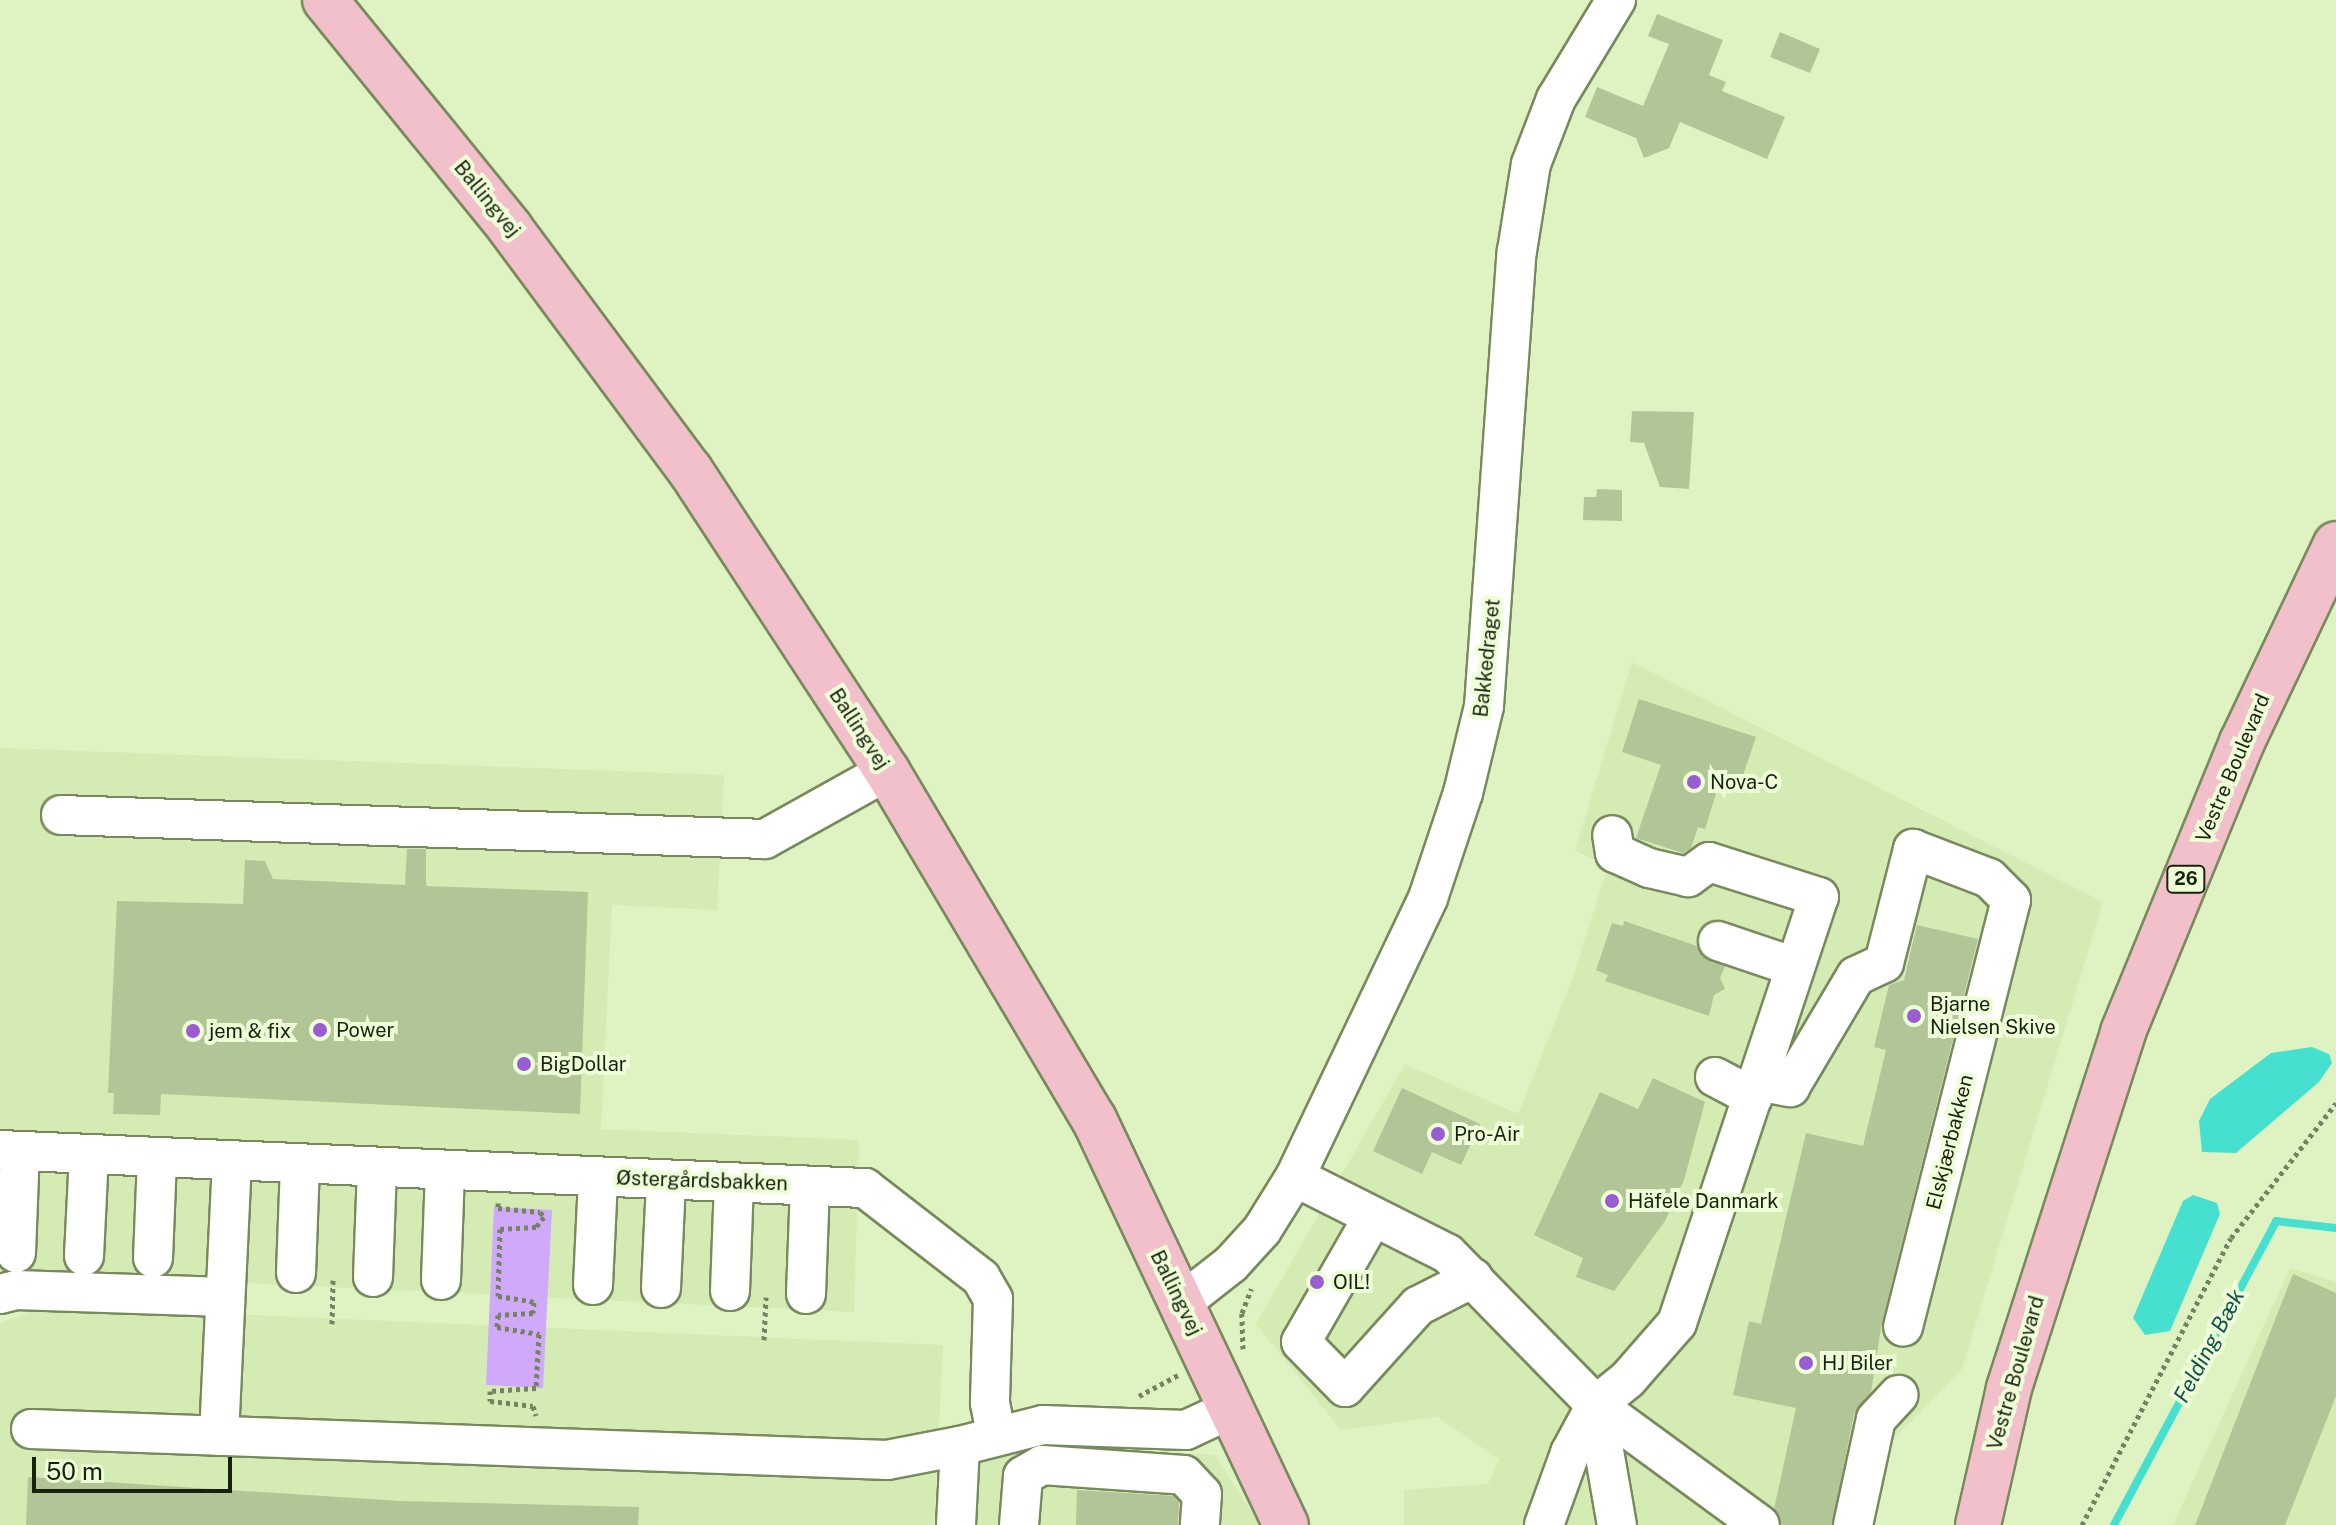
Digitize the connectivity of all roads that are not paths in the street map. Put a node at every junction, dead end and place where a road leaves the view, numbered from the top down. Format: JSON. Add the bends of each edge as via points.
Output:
{"nodes":[{"id":1,"x":325,"y":0,"type":"edge"},
{"id":2,"x":1616,"y":0,"type":"edge"},
{"id":3,"x":2336,"y":544,"type":"edge"},
{"id":4,"x":887,"y":771,"type":"junction"},
{"id":5,"x":61,"y":815,"type":"dead end"},
{"id":6,"x":1612,"y":835,"type":"dead end"},
{"id":7,"x":1718,"y":941,"type":"dead end"},
{"id":8,"x":1795,"y":967,"type":"junction"},
{"id":9,"x":1715,"y":1077,"type":"dead end"},
{"id":10,"x":1756,"y":1089,"type":"junction"},
{"id":11,"x":10,"y":1151,"type":"edge"},
{"id":12,"x":89,"y":1155,"type":"junction"},
{"id":13,"x":157,"y":1158,"type":"junction"},
{"id":14,"x":232,"y":1162,"type":"junction"},
{"id":15,"x":300,"y":1164,"type":"junction"},
{"id":16,"x":377,"y":1168,"type":"junction"},
{"id":17,"x":445,"y":1171,"type":"junction"},
{"id":18,"x":598,"y":1177,"type":"junction"},
{"id":19,"x":1295,"y":1177,"type":"junction"},
{"id":20,"x":666,"y":1180,"type":"junction"},
{"id":21,"x":734,"y":1183,"type":"junction"},
{"id":22,"x":810,"y":1186,"type":"junction"},
{"id":23,"x":1373,"y":1217,"type":"junction"},
{"id":24,"x":2065,"y":1225,"type":"junction"},
{"id":25,"x":16,"y":1253,"type":"dead end"},
{"id":26,"x":84,"y":1256,"type":"dead end"},
{"id":27,"x":153,"y":1258,"type":"dead end"},
{"id":28,"x":296,"y":1273,"type":"dead end"},
{"id":29,"x":373,"y":1277,"type":"dead end"},
{"id":30,"x":1473,"y":1278,"type":"junction"},
{"id":31,"x":441,"y":1280,"type":"dead end"},
{"id":32,"x":593,"y":1285,"type":"dead end"},
{"id":33,"x":661,"y":1288,"type":"dead end"},
{"id":34,"x":0,"y":1294,"type":"edge"},
{"id":35,"x":748,"y":1294,"type":"road end"},
{"id":36,"x":806,"y":1294,"type":"dead end"},
{"id":37,"x":225,"y":1297,"type":"junction"},
{"id":38,"x":1180,"y":1304,"type":"junction"},
{"id":39,"x":1903,"y":1327,"type":"dead end"},
{"id":40,"x":1898,"y":1395,"type":"dead end"},
{"id":41,"x":1596,"y":1405,"type":"junction"},
{"id":42,"x":1231,"y":1409,"type":"junction"},
{"id":43,"x":31,"y":1429,"type":"dead end"},
{"id":44,"x":996,"y":1435,"type":"junction"},
{"id":45,"x":219,"y":1436,"type":"junction"},
{"id":46,"x":960,"y":1446,"type":"junction"},
{"id":47,"x":956,"y":1525,"type":"edge"},
{"id":48,"x":1019,"y":1525,"type":"edge"},
{"id":49,"x":1200,"y":1525,"type":"edge"},
{"id":50,"x":1286,"y":1525,"type":"edge"},
{"id":51,"x":1544,"y":1525,"type":"edge"},
{"id":52,"x":1617,"y":1525,"type":"edge"},
{"id":53,"x":1760,"y":1525,"type":"edge"},
{"id":54,"x":1853,"y":1525,"type":"edge"},
{"id":55,"x":1978,"y":1525,"type":"edge"},
{"id":56,"x":2009,"y":1525,"type":"edge"}],
"edges":[{"from":1,"to":4,"type":"main road","name":"Ballingvej","via":[[510,228],[690,470]]},
{"from":2,"to":19,"type":"street","name":"Bakkedraget","via":[[1556,99],[1531,164],[1517,251],[1484,706],[1463,793],[1428,898]]},
{"from":3,"to":24,"type":"main road","name":"Vestre Boulevard","number":"26","via":[[2242,742],[2123,1032]]},
{"from":4,"to":5,"type":"street","via":[[765,839]]},
{"from":4,"to":38,"type":"main road","name":"Ballingvej","via":[[1094,1119]]},
{"from":6,"to":8,"type":"street","via":[[1615,853],[1649,868],[1688,877],[1709,862],[1819,897]]},
{"from":7,"to":8,"type":"street"},
{"from":8,"to":10,"type":"street"},
{"from":9,"to":10,"type":"street"},
{"from":10,"to":39,"type":"street","name":"Elskjærbakken","via":[[1790,1087],[1856,976],[1884,963],[1913,849],[1989,878],[2011,900]]},
{"from":10,"to":41,"type":"street","via":[[1677,1323],[1628,1379]]},
{"from":11,"to":12,"type":"street","name":"Østergårdsbakken"},
{"from":11,"to":25,"type":"street"},
{"from":12,"to":13,"type":"street","name":"Østergårdsbakken"},
{"from":12,"to":26,"type":"street"},
{"from":13,"to":14,"type":"street","name":"Østergårdsbakken"},
{"from":13,"to":27,"type":"street"},
{"from":14,"to":15,"type":"street","name":"Østergårdsbakken"},
{"from":14,"to":37,"type":"street"},
{"from":15,"to":16,"type":"street","name":"Østergårdsbakken"},
{"from":15,"to":28,"type":"street"},
{"from":16,"to":17,"type":"street","name":"Østergårdsbakken"},
{"from":16,"to":29,"type":"street"},
{"from":17,"to":18,"type":"street","name":"Østergårdsbakken"},
{"from":17,"to":31,"type":"street"},
{"from":18,"to":20,"type":"street","name":"Østergårdsbakken"},
{"from":18,"to":32,"type":"street"},
{"from":19,"to":23,"type":"street"},
{"from":19,"to":38,"type":"street","name":"Bakkedraget","via":[[1262,1230],[1231,1264]]},
{"from":20,"to":21,"type":"street","name":"Østergårdsbakken"},
{"from":20,"to":33,"type":"street"},
{"from":21,"to":22,"type":"street","name":"Østergårdsbakken"},
{"from":21,"to":35,"type":"street"},
{"from":22,"to":36,"type":"street"},
{"from":22,"to":44,"type":"street","name":"Østergårdsbakken","via":[[865,1188],[981,1278],[993,1299],[990,1403]]},
{"from":23,"to":30,"type":"street","via":[[1448,1254]]},
{"from":23,"to":30,"type":"street","via":[[1301,1342],[1345,1387],[1418,1306]]},
{"from":24,"to":55,"type":"main road","name":"Vestre Boulevard","number":"26","via":[[2009,1388]]},
{"from":24,"to":56,"type":"main road","name":"Vestre Boulevard","number":"26"},
{"from":30,"to":41,"type":"street"},
{"from":34,"to":37,"type":"street","via":[[16,1290]]},
{"from":37,"to":45,"type":"street"},
{"from":38,"to":42,"type":"main road","name":"Ballingvej"},
{"from":40,"to":54,"type":"street","via":[[1876,1419]]},
{"from":41,"to":51,"type":"street","via":[[1570,1453]]},
{"from":41,"to":52,"type":"street"},
{"from":41,"to":53,"type":"street"},
{"from":42,"to":44,"type":"street","via":[[1186,1430],[1043,1425]]},
{"from":42,"to":50,"type":"main road","name":"Ballingvej"},
{"from":43,"to":45,"type":"street"},
{"from":44,"to":46,"type":"street"},
{"from":45,"to":46,"type":"street","via":[[887,1460]]},
{"from":46,"to":47,"type":"street"},
{"from":48,"to":49,"type":"street","via":[[1023,1476],[1042,1465],[1184,1475],[1202,1494]]}]}
